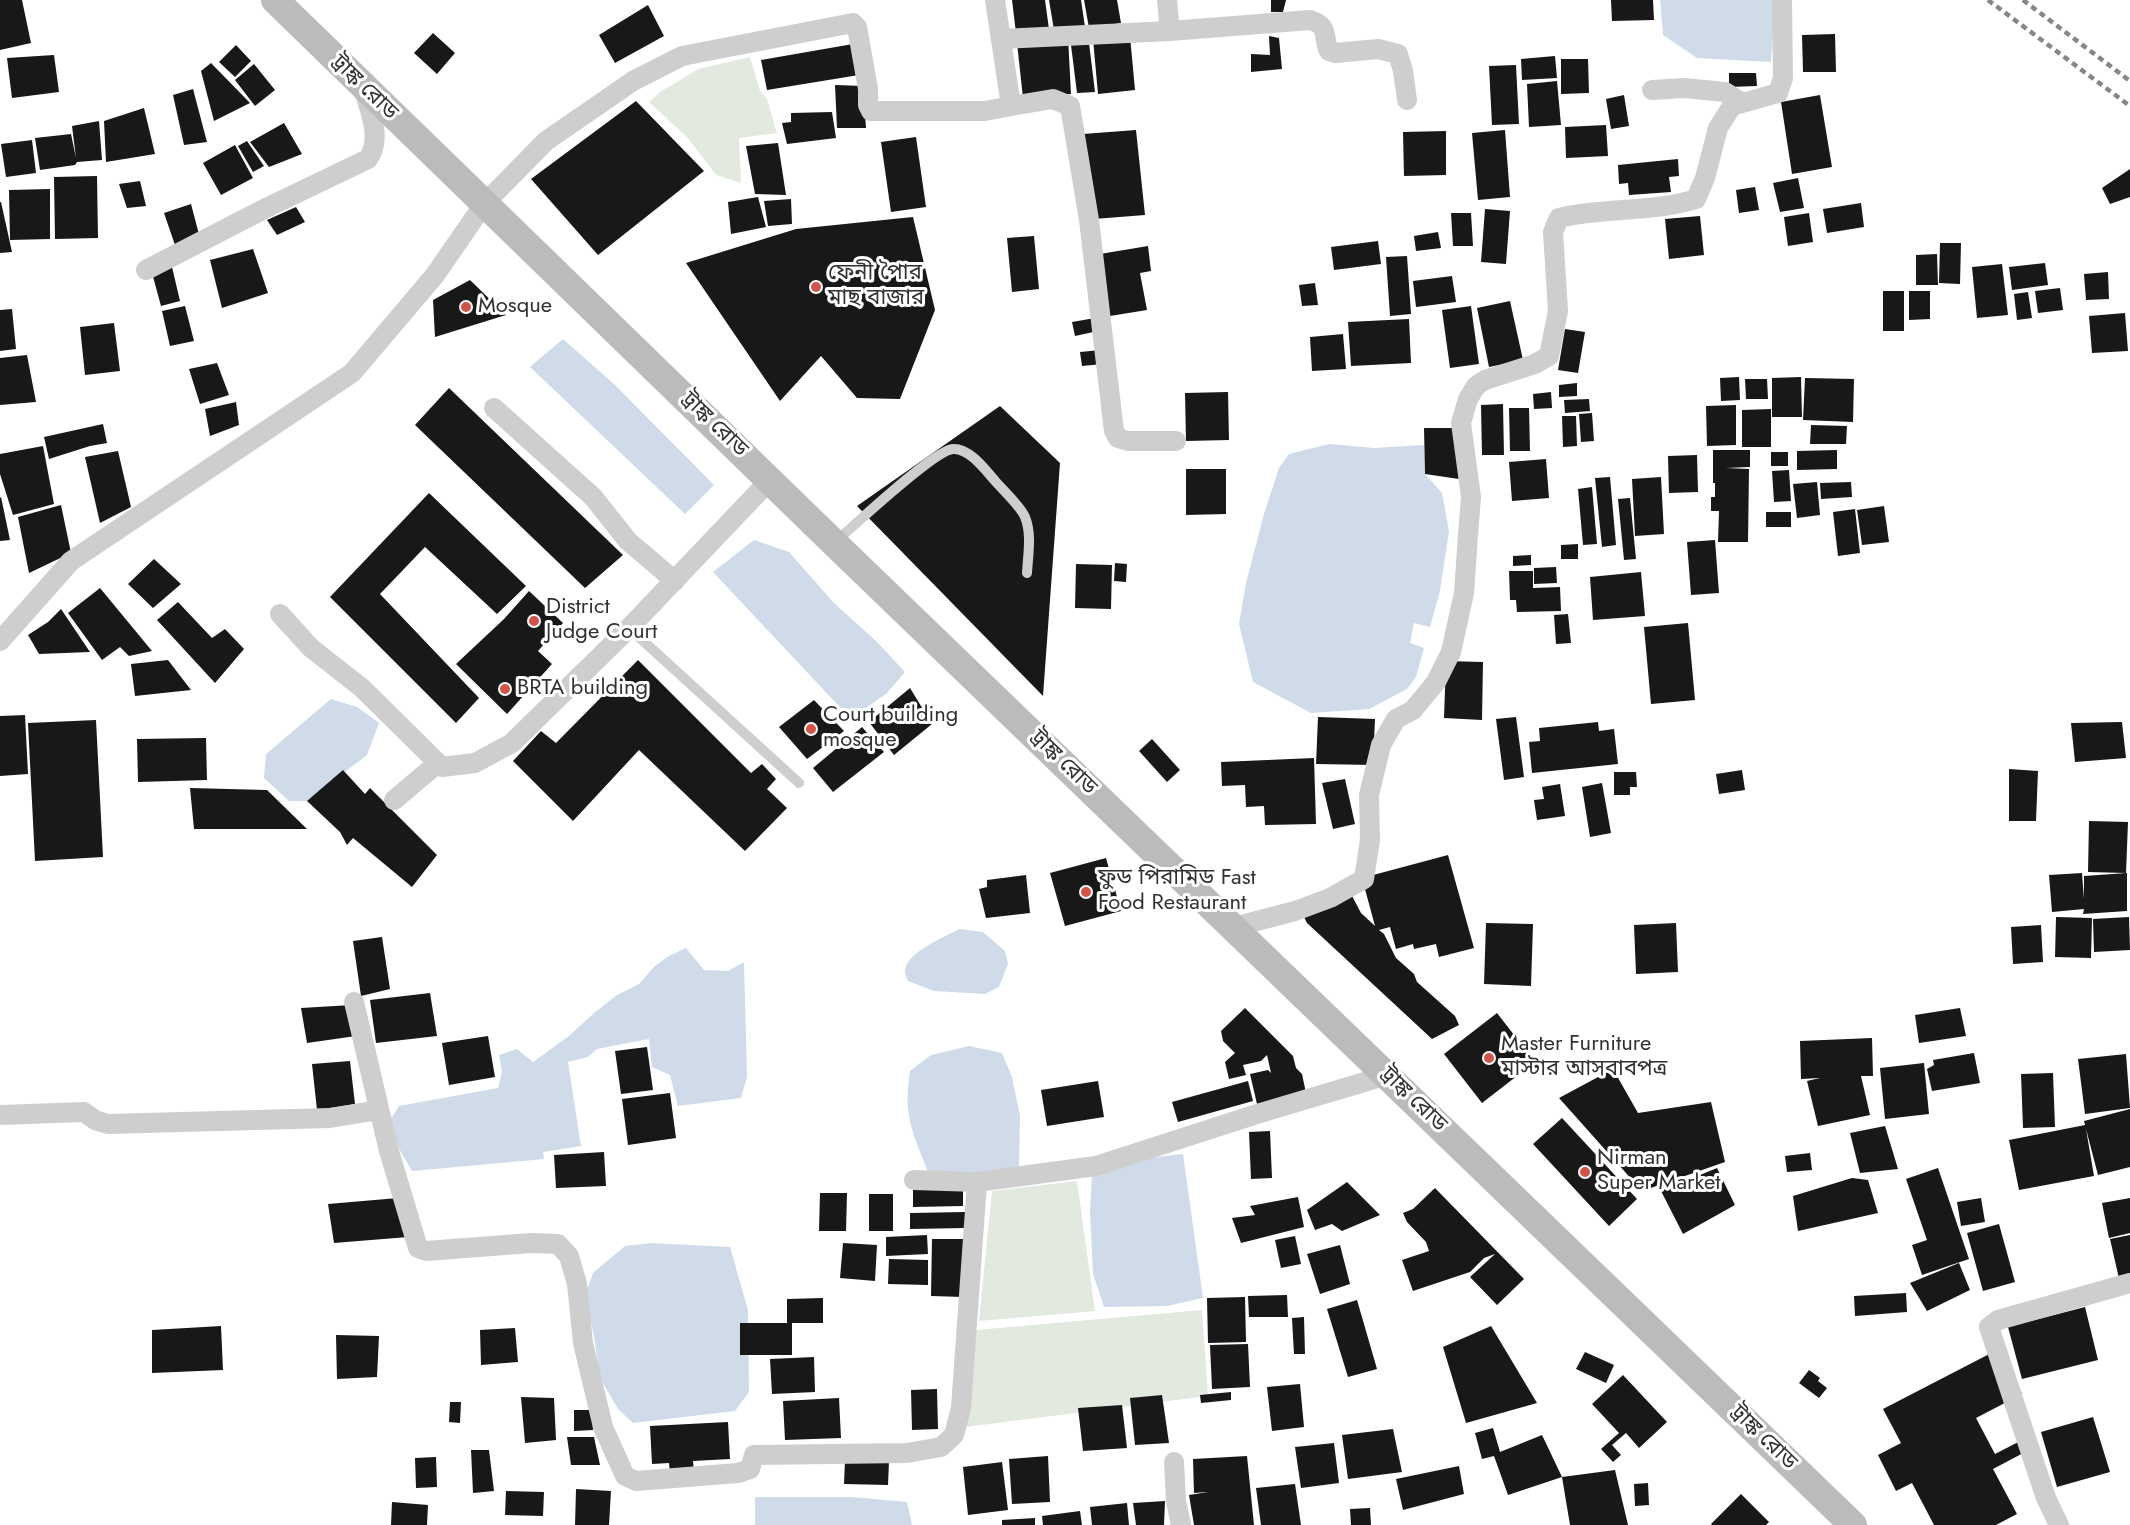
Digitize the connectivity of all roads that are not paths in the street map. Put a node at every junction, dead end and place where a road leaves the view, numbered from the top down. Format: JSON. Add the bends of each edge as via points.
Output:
{"nodes":[{"id":1,"x":275,"y":0,"type":"edge"},
{"id":2,"x":995,"y":0,"type":"edge"},
{"id":3,"x":1167,"y":0,"type":"edge"},
{"id":4,"x":1782,"y":0,"type":"edge"},
{"id":5,"x":1170,"y":31,"type":"junction"},
{"id":6,"x":1001,"y":39,"type":"junction"},
{"id":7,"x":363,"y":87,"type":"junction"},
{"id":8,"x":1652,"y":90,"type":"dead end"},
{"id":9,"x":1407,"y":100,"type":"dead end"},
{"id":10,"x":1742,"y":103,"type":"junction"},
{"id":11,"x":1011,"y":106,"type":"junction"},
{"id":12,"x":484,"y":204,"type":"junction"},
{"id":13,"x":146,"y":270,"type":"dead end"},
{"id":14,"x":494,"y":408,"type":"dead end"},
{"id":15,"x":1176,"y":441,"type":"dead end"},
{"id":16,"x":770,"y":480,"type":"junction"},
{"id":17,"x":834,"y":543,"type":"junction"},
{"id":18,"x":1027,"y":573,"type":"dead end"},
{"id":19,"x":675,"y":581,"type":"junction"},
{"id":20,"x":280,"y":614,"type":"dead end"},
{"id":21,"x":629,"y":628,"type":"junction"},
{"id":22,"x":0,"y":641,"type":"edge"},
{"id":23,"x":438,"y":763,"type":"junction"},
{"id":24,"x":799,"y":783,"type":"dead end"},
{"id":25,"x":394,"y":800,"type":"dead end"},
{"id":26,"x":1234,"y":927,"type":"junction"},
{"id":27,"x":354,"y":1002,"type":"dead end"},
{"id":28,"x":1388,"y":1076,"type":"junction"},
{"id":29,"x":379,"y":1110,"type":"junction"},
{"id":30,"x":0,"y":1115,"type":"edge"},
{"id":31,"x":914,"y":1180,"type":"dead end"},
{"id":32,"x":977,"y":1182,"type":"junction"},
{"id":33,"x":2130,"y":1284,"type":"edge"},
{"id":34,"x":1174,"y":1462,"type":"dead end"},
{"id":35,"x":1181,"y":1525,"type":"edge"},
{"id":36,"x":1853,"y":1525,"type":"edge"},
{"id":37,"x":2059,"y":1525,"type":"edge"}],
"edges":[{"from":1,"to":7,"type":"main road","name":"ট্রাঙ্ক রোড"},
{"from":2,"to":6,"type":"street"},
{"from":3,"to":5,"type":"street"},
{"from":4,"to":10,"type":"street","via":[[1783,78],[1778,93]]},
{"from":5,"to":6,"type":"street"},
{"from":5,"to":9,"type":"street","via":[[1310,20],[1325,30],[1329,51],[1378,49],[1398,54]]},
{"from":6,"to":11,"type":"street"},
{"from":7,"to":12,"type":"main road","name":"ট্রাঙ্ক রোড"},
{"from":7,"to":13,"type":"street","via":[[376,135],[375,149],[368,159]]},
{"from":8,"to":10,"type":"street","via":[[1725,92]]},
{"from":10,"to":26,"type":"street","via":[[1732,106],[1718,128],[1696,199],[1674,206],[1577,213],[1559,218],[1553,232],[1558,311],[1549,356],[1485,380],[1468,399],[1461,423],[1471,497],[1464,593],[1451,652],[1436,682],[1413,710],[1396,719],[1381,744],[1369,795],[1370,840],[1364,879],[1321,902]]},
{"from":11,"to":12,"type":"street","via":[[985,111],[871,111],[857,27],[845,24],[682,57],[643,76],[546,141]]},
{"from":11,"to":15,"type":"street","via":[[1053,99],[1070,106],[1089,220],[1114,431],[1118,438],[1128,441]]},
{"from":12,"to":16,"type":"main road","name":"ট্রাঙ্ক রোড"},
{"from":12,"to":22,"type":"street","via":[[435,275],[352,373],[71,561]]},
{"from":14,"to":19,"type":"street","via":[[593,496],[628,541]]},
{"from":16,"to":17,"type":"main road","name":"ট্রাঙ্ক রোড"},
{"from":16,"to":19,"type":"street"},
{"from":17,"to":18,"type":"lane","via":[[925,464],[955,448],[969,454],[1025,517],[1029,541]]},
{"from":17,"to":26,"type":"main road","name":"ট্রাঙ্ক রোড"},
{"from":19,"to":21,"type":"street"},
{"from":20,"to":23,"type":"street","via":[[311,648],[362,688]]},
{"from":21,"to":23,"type":"street","via":[[512,743],[475,763],[442,767]]},
{"from":21,"to":24,"type":"lane"},
{"from":23,"to":25,"type":"street"},
{"from":26,"to":28,"type":"main road","name":"ট্রাঙ্ক রোড"},
{"from":27,"to":29,"type":"street"},
{"from":28,"to":32,"type":"street","via":[[1096,1167]]},
{"from":28,"to":36,"type":"main road","name":"ট্রাঙ্ক রোড"},
{"from":29,"to":30,"type":"street","via":[[330,1118],[148,1124],[108,1124],[84,1112]]},
{"from":29,"to":32,"type":"street","via":[[418,1248],[426,1251],[558,1244],[569,1256],[577,1284],[585,1354],[603,1427],[625,1476],[636,1481],[738,1473],[750,1469],[754,1455],[907,1453],[940,1447],[954,1435],[961,1408]]},
{"from":31,"to":32,"type":"street"},
{"from":33,"to":37,"type":"street","via":[[1998,1320],[1989,1327],[2046,1498]]},
{"from":34,"to":35,"type":"street"}]}
